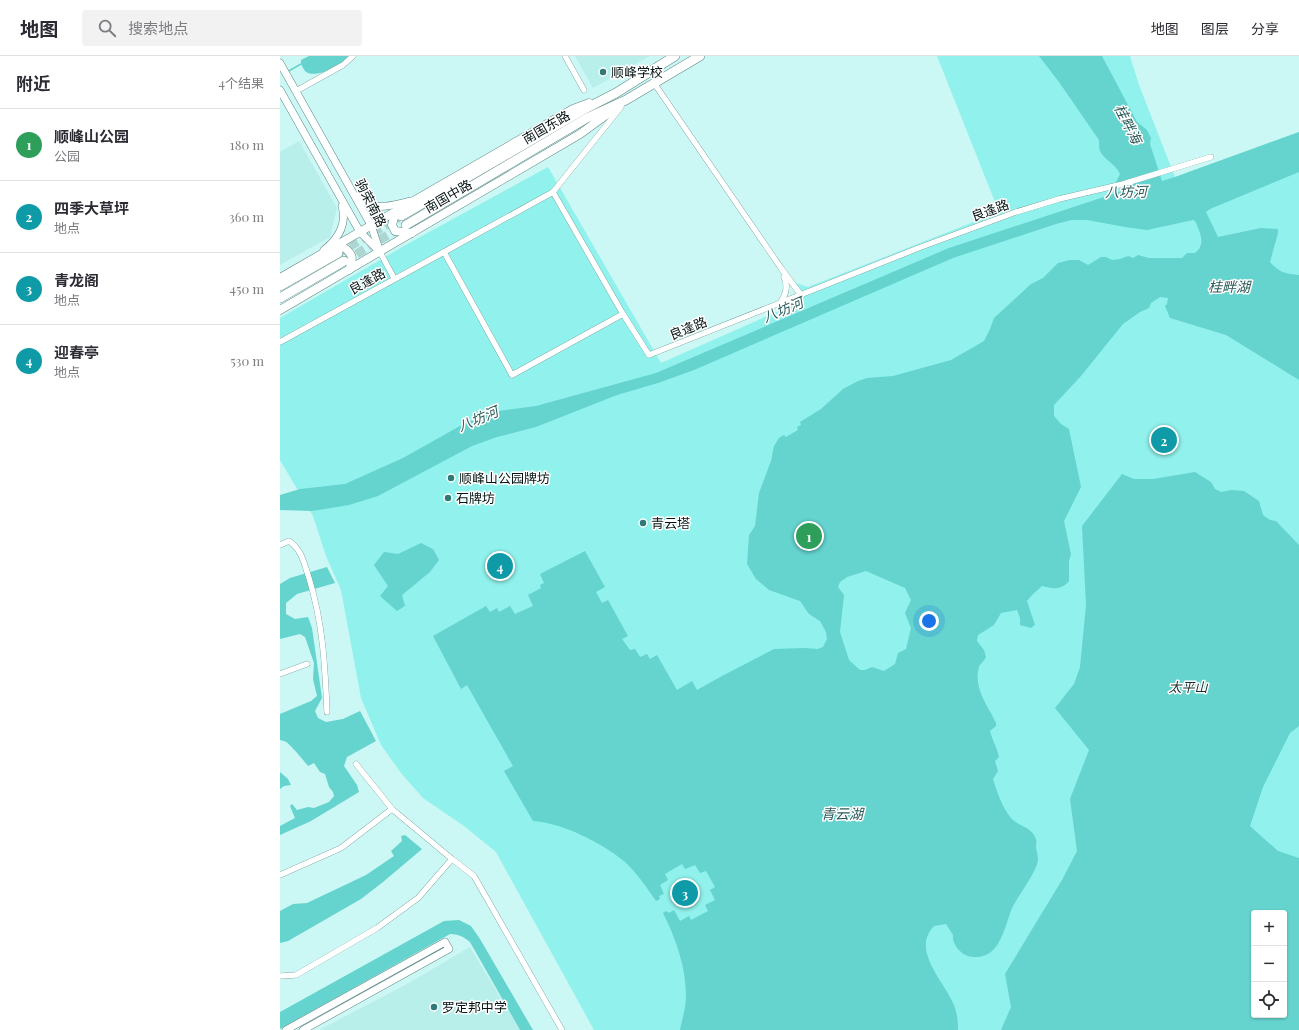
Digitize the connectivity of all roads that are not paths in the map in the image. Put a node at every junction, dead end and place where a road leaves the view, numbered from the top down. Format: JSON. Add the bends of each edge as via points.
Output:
{"nodes":[{"id":1,"x":353,"y":56,"type":"edge"},
{"id":2,"x":565,"y":56,"type":"edge"},
{"id":3,"x":675,"y":56,"type":"edge"},
{"id":4,"x":700,"y":56,"type":"edge"},
{"id":5,"x":284,"y":69,"type":"edge"},
{"id":6,"x":654,"y":83,"type":"junction"},
{"id":7,"x":280,"y":90,"type":"edge"},
{"id":8,"x":584,"y":90,"type":"dead end"},
{"id":9,"x":296,"y":91,"type":"junction"},
{"id":10,"x":616,"y":93,"type":"junction"},
{"id":11,"x":626,"y":100,"type":"junction"},
{"id":12,"x":1211,"y":157,"type":"dead end"},
{"id":13,"x":348,"y":185,"type":"junction"},
{"id":14,"x":336,"y":190,"type":"junction"},
{"id":15,"x":553,"y":192,"type":"junction"},
{"id":16,"x":415,"y":200,"type":"junction"},
{"id":17,"x":402,"y":211,"type":"junction"},
{"id":18,"x":371,"y":225,"type":"junction"},
{"id":19,"x":406,"y":225,"type":"tunnel mouth"},
{"id":20,"x":360,"y":232,"type":"junction"},
{"id":21,"x":412,"y":233,"type":"junction"},
{"id":22,"x":326,"y":252,"type":"junction"},
{"id":23,"x":380,"y":252,"type":"junction"},
{"id":24,"x":444,"y":252,"type":"junction"},
{"id":25,"x":338,"y":253,"type":"tunnel mouth"},
{"id":26,"x":311,"y":261,"type":"junction"},
{"id":27,"x":344,"y":261,"type":"tunnel mouth"},
{"id":28,"x":781,"y":268,"type":"junction"},
{"id":29,"x":349,"y":270,"type":"junction"},
{"id":30,"x":280,"y":278,"type":"edge"},
{"id":31,"x":394,"y":278,"type":"junction"},
{"id":32,"x":280,"y":286,"type":"edge"},
{"id":33,"x":801,"y":295,"type":"junction"},
{"id":34,"x":280,"y":298,"type":"edge"},
{"id":35,"x":781,"y":303,"type":"junction"},
{"id":36,"x":280,"y":310,"type":"edge"},
{"id":37,"x":623,"y":314,"type":"junction"},
{"id":38,"x":280,"y":342,"type":"edge"},
{"id":39,"x":280,"y":545,"type":"edge"},
{"id":40,"x":307,"y":664,"type":"dead end"},
{"id":41,"x":280,"y":674,"type":"edge"},
{"id":42,"x":327,"y":712,"type":"dead end"},
{"id":43,"x":356,"y":764,"type":"dead end"},
{"id":44,"x":392,"y":809,"type":"junction"},
{"id":45,"x":452,"y":859,"type":"junction"},
{"id":46,"x":280,"y":875,"type":"edge"},
{"id":47,"x":280,"y":976,"type":"edge"},
{"id":48,"x":286,"y":1030,"type":"edge"},
{"id":49,"x":302,"y":1030,"type":"edge"},
{"id":50,"x":562,"y":1030,"type":"edge"}],
"edges":[{"from":1,"to":9,"type":"street","via":[[343,65]]},
{"from":2,"to":8,"type":"street"},
{"from":3,"to":10,"type":"highway","name":"南国东路"},
{"from":4,"to":6,"type":"highway","name":"南国东路"},
{"from":5,"to":9,"type":"street","name":"驹荣南路"},
{"from":6,"to":11,"type":"highway","name":"南国东路"},
{"from":6,"to":28,"type":"street"},
{"from":7,"to":14,"type":"street","name":"驹荣南路"},
{"from":9,"to":13,"type":"street","name":"驹荣南路"},
{"from":10,"to":16,"type":"main road","name":"南国中路","via":[[573,109]]},
{"from":10,"to":17,"type":"highway","name":"南国东路"},
{"from":11,"to":15,"type":"street"},
{"from":11,"to":19,"type":"highway","name":"南国东路","via":[[588,118]]},
{"from":11,"to":21,"type":"main road","name":"南国中路","via":[[580,134]]},
{"from":12,"to":33,"type":"street","name":"良逢路","via":[[1123,184],[1016,212]]},
{"from":13,"to":16,"type":"street","via":[[365,203],[371,205],[385,206]]},
{"from":13,"to":18,"type":"street","name":"驹荣南路"},
{"from":14,"to":20,"type":"street","name":"驹荣南路"},
{"from":14,"to":26,"type":"street","via":[[344,214],[341,229],[334,241]]},
{"from":15,"to":24,"type":"street","name":"良逢路"},
{"from":15,"to":37,"type":"street"},
{"from":16,"to":17,"type":"main road","name":"南国中路"},
{"from":17,"to":18,"type":"main road","name":"南国中路"},
{"from":17,"to":21,"type":"main road","via":[[394,214],[392,225],[395,231]]},
{"from":18,"to":20,"type":"main road","name":"南国中路"},
{"from":18,"to":23,"type":"street","name":"驹荣南路"},
{"from":20,"to":22,"type":"main road","name":"南国中路"},
{"from":20,"to":23,"type":"street","name":"驹荣南路"},
{"from":21,"to":23,"type":"main road","name":"南国中路"},
{"from":22,"to":26,"type":"main road","name":"南国中路"},
{"from":22,"to":29,"type":"main road","via":[[343,247],[349,251],[352,260]]},
{"from":23,"to":29,"type":"main road","name":"南国中路"},
{"from":23,"to":31,"type":"street"},
{"from":24,"to":31,"type":"street","name":"良逢路"},
{"from":24,"to":37,"type":"street","via":[[512,375]]},
{"from":25,"to":32,"type":"highway"},
{"from":26,"to":30,"type":"main road","name":"南国中路"},
{"from":27,"to":34,"type":"highway"},
{"from":28,"to":33,"type":"street"},
{"from":28,"to":35,"type":"street","via":[[787,282]]},
{"from":29,"to":36,"type":"main road","name":"南国中路"},
{"from":31,"to":38,"type":"street","name":"良逢路"},
{"from":33,"to":35,"type":"street","name":"良逢路"},
{"from":35,"to":37,"type":"street","name":"良逢路","via":[[649,355]]},
{"from":39,"to":42,"type":"street","via":[[289,541],[296,546],[307,571],[321,628]]},
{"from":40,"to":41,"type":"street"},
{"from":43,"to":44,"type":"street"},
{"from":44,"to":45,"type":"street"},
{"from":44,"to":46,"type":"street","via":[[341,848]]},
{"from":45,"to":47,"type":"street","via":[[418,898],[378,928],[296,975]]},
{"from":45,"to":50,"type":"street","via":[[474,876]]},
{"from":48,"to":49,"type":"street","via":[[445,942],[449,949]]}]}
